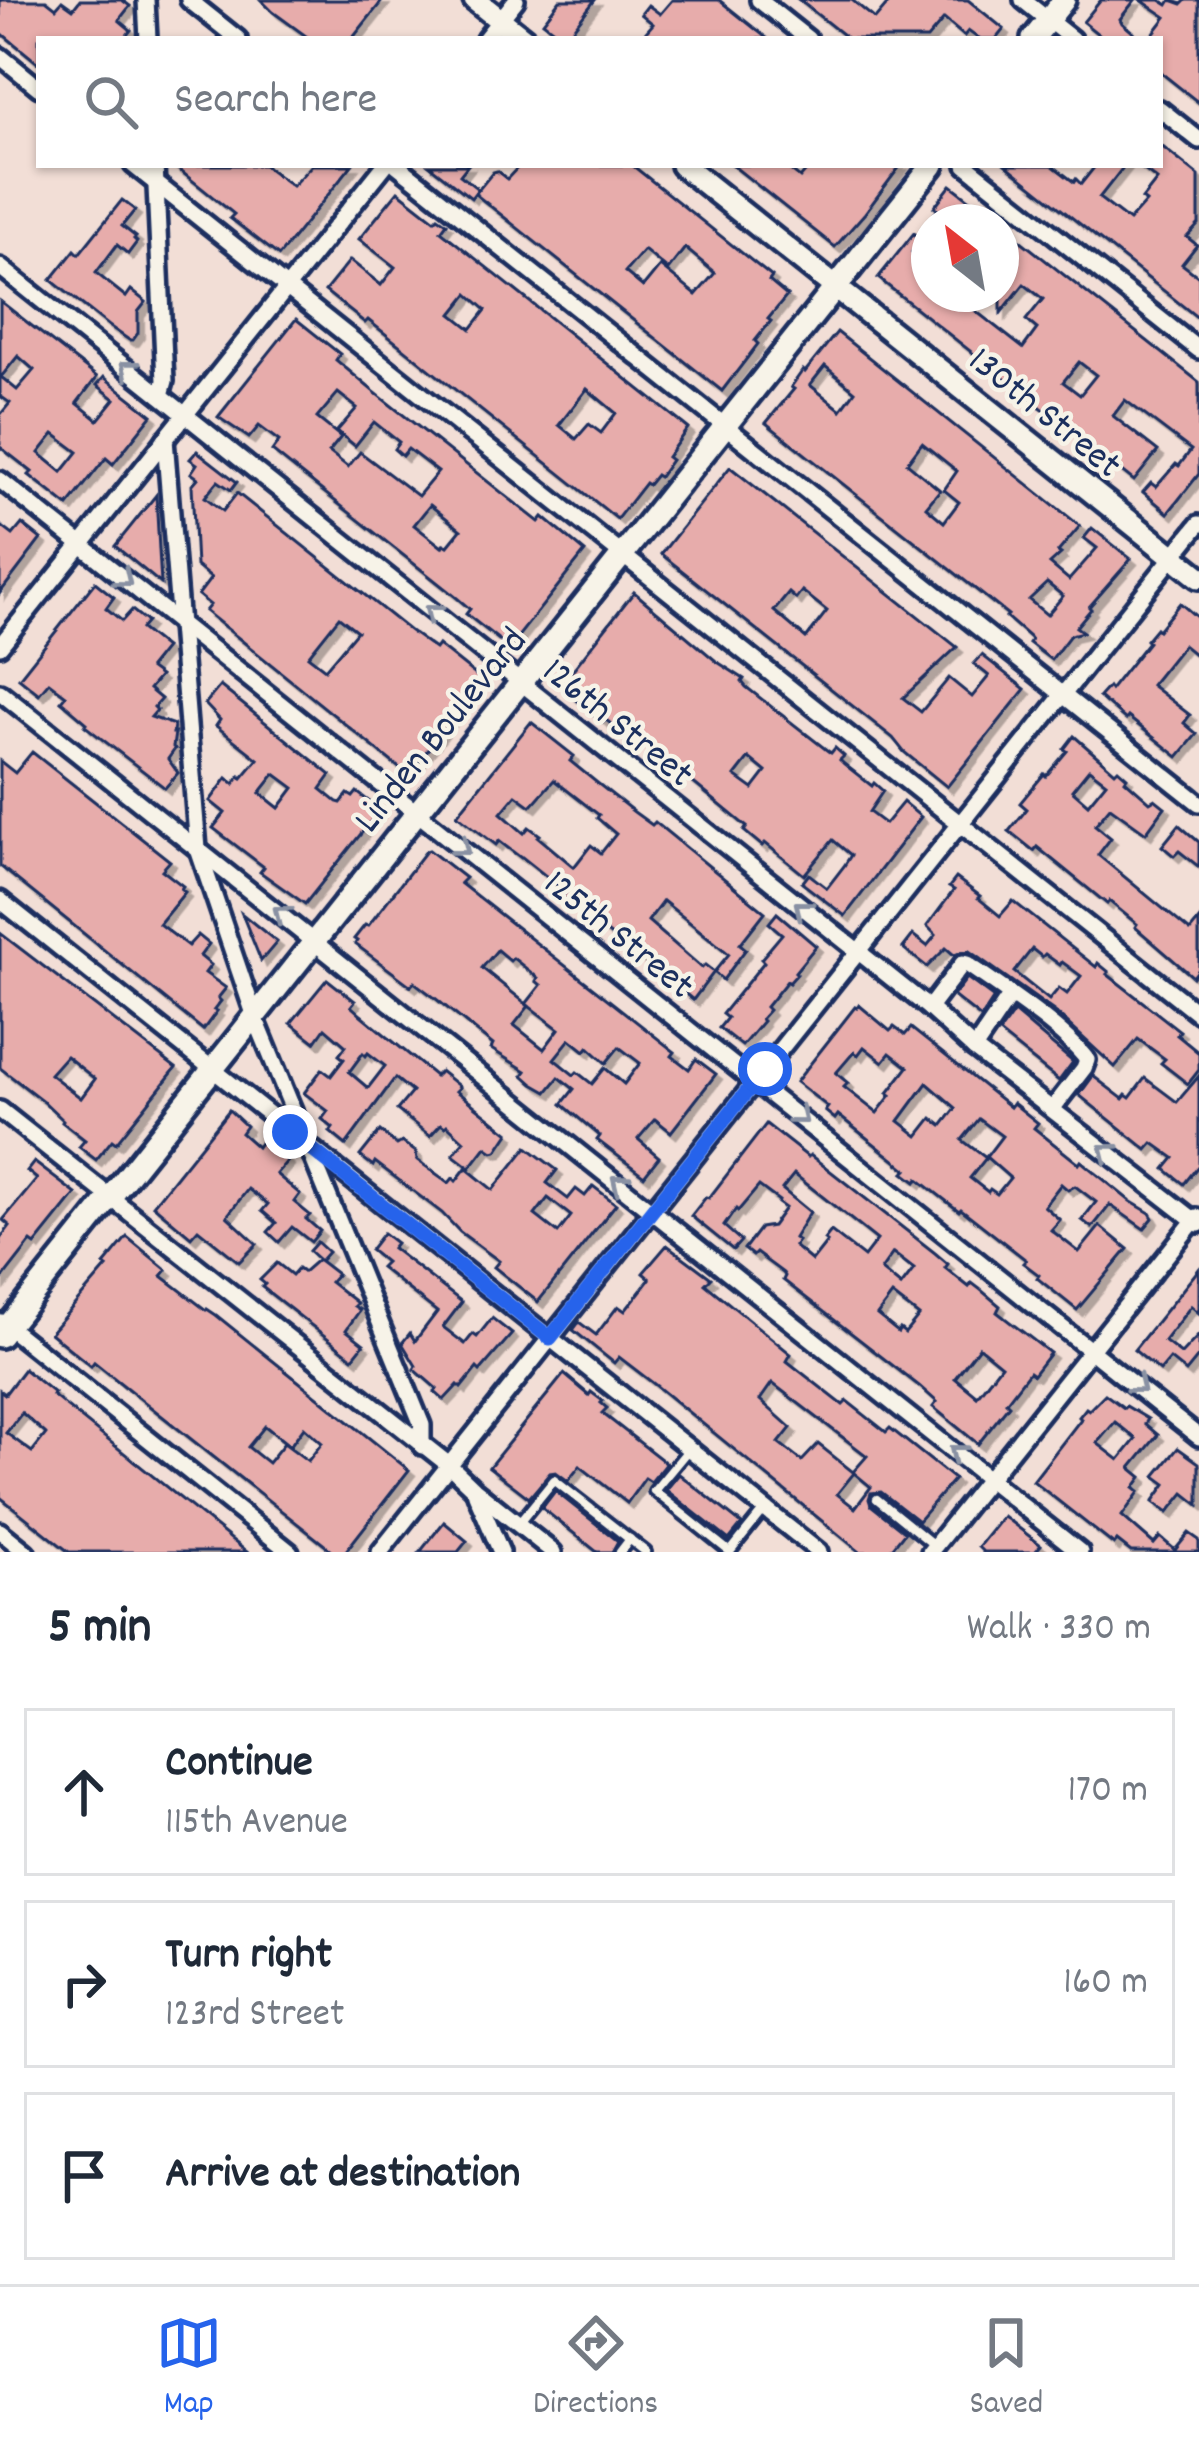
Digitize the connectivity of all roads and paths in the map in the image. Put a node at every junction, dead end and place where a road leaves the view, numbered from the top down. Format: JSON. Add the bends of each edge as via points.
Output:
{"nodes":[{"id":1,"x":146,"y":0,"type":"edge"},
{"id":2,"x":189,"y":0,"type":"edge"},
{"id":3,"x":475,"y":0,"type":"edge"},
{"id":4,"x":516,"y":0,"type":"edge"},
{"id":5,"x":759,"y":0,"type":"edge"},
{"id":6,"x":1023,"y":0,"type":"edge"},
{"id":7,"x":1064,"y":0,"type":"edge"},
{"id":8,"x":500,"y":20,"type":"junction"},
{"id":9,"x":1048,"y":20,"type":"junction"},
{"id":10,"x":148,"y":36,"type":"edge"},
{"id":11,"x":234,"y":36,"type":"edge"},
{"id":12,"x":487,"y":36,"type":"edge"},
{"id":13,"x":520,"y":36,"type":"edge"},
{"id":14,"x":804,"y":36,"type":"edge"},
{"id":15,"x":1035,"y":36,"type":"edge"},
{"id":16,"x":1068,"y":36,"type":"edge"},
{"id":17,"x":0,"y":56,"type":"edge"},
{"id":18,"x":36,"y":86,"type":"edge"},
{"id":19,"x":1163,"y":111,"type":"edge"},
{"id":20,"x":1199,"y":140,"type":"edge"},
{"id":21,"x":383,"y":168,"type":"edge"},
{"id":22,"x":402,"y":168,"type":"edge"},
{"id":23,"x":686,"y":168,"type":"edge"},
{"id":24,"x":931,"y":168,"type":"edge"},
{"id":25,"x":970,"y":168,"type":"edge"},
{"id":26,"x":155,"y":173,"type":"edge"},
{"id":27,"x":0,"y":267,"type":"edge"},
{"id":28,"x":287,"y":287,"type":"junction"},
{"id":29,"x":835,"y":288,"type":"junction"},
{"id":30,"x":1199,"y":350,"type":"edge"},
{"id":31,"x":161,"y":394,"type":"junction"},
{"id":32,"x":185,"y":414,"type":"junction"},
{"id":33,"x":725,"y":426,"type":"junction"},
{"id":34,"x":165,"y":439,"type":"junction"},
{"id":35,"x":0,"y":480,"type":"edge"},
{"id":36,"x":1199,"y":524,"type":"edge"},
{"id":37,"x":81,"y":544,"type":"junction"},
{"id":38,"x":622,"y":555,"type":"junction"},
{"id":39,"x":1173,"y":556,"type":"junction"},
{"id":40,"x":1199,"y":577,"type":"edge"},
{"id":41,"x":180,"y":623,"type":"junction"},
{"id":42,"x":0,"y":646,"type":"edge"},
{"id":43,"x":520,"y":683,"type":"junction"},
{"id":44,"x":0,"y":692,"type":"edge"},
{"id":45,"x":1063,"y":695,"type":"junction"},
{"id":46,"x":1199,"y":803,"type":"edge"},
{"id":47,"x":418,"y":812,"type":"junction"},
{"id":48,"x":961,"y":824,"type":"junction"},
{"id":49,"x":198,"y":849,"type":"junction"},
{"id":50,"x":0,"y":900,"type":"edge"},
{"id":51,"x":315,"y":940,"type":"junction"},
{"id":52,"x":858,"y":952,"type":"junction"},
{"id":53,"x":1010,"y":996,"type":"junction"},
{"id":54,"x":928,"y":1009,"type":"junction"},
{"id":55,"x":1199,"y":1014,"type":"edge"},
{"id":56,"x":254,"y":1017,"type":"junction"},
{"id":57,"x":974,"y":1049,"type":"junction"},
{"id":58,"x":213,"y":1069,"type":"junction"},
{"id":59,"x":755,"y":1081,"type":"junction"},
{"id":60,"x":1053,"y":1108,"type":"junction"},
{"id":61,"x":0,"y":1110,"type":"edge"},
{"id":62,"x":305,"y":1144,"type":"junction"},
{"id":63,"x":110,"y":1198,"type":"junction"},
{"id":64,"x":653,"y":1210,"type":"junction"},
{"id":65,"x":1198,"y":1220,"type":"edge"},
{"id":66,"x":2,"y":1328,"type":"edge"},
{"id":67,"x":550,"y":1338,"type":"junction"},
{"id":68,"x":1091,"y":1349,"type":"junction"},
{"id":69,"x":1199,"y":1437,"type":"edge"},
{"id":70,"x":422,"y":1446,"type":"junction"},
{"id":71,"x":689,"y":1449,"type":"junction"},
{"id":72,"x":449,"y":1465,"type":"junction"},
{"id":73,"x":989,"y":1478,"type":"junction"},
{"id":74,"x":474,"y":1489,"type":"junction"},
{"id":75,"x":877,"y":1499,"type":"dead end"},
{"id":76,"x":765,"y":1509,"type":"junction"},
{"id":77,"x":518,"y":1524,"type":"junction"},
{"id":78,"x":0,"y":1531,"type":"edge"},
{"id":79,"x":630,"y":1539,"type":"junction"},
{"id":80,"x":932,"y":1549,"type":"edge"},
{"id":81,"x":26,"y":1552,"type":"edge"},
{"id":82,"x":290,"y":1552,"type":"edge"},
{"id":83,"x":380,"y":1552,"type":"edge"},
{"id":84,"x":502,"y":1552,"type":"edge"},
{"id":85,"x":554,"y":1552,"type":"edge"},
{"id":86,"x":620,"y":1552,"type":"edge"},
{"id":87,"x":646,"y":1552,"type":"edge"},
{"id":88,"x":730,"y":1552,"type":"edge"},
{"id":89,"x":818,"y":1552,"type":"edge"},
{"id":90,"x":1080,"y":1552,"type":"edge"}],
"edges":[{"from":1,"to":10,"type":"street"},
{"from":2,"to":11,"type":"street"},
{"from":3,"to":8,"type":"main road"},
{"from":4,"to":8,"type":"street"},
{"from":5,"to":14,"type":"street"},
{"from":6,"to":9,"type":"street"},
{"from":7,"to":9,"type":"main road"},
{"from":8,"to":12,"type":"street"},
{"from":8,"to":13,"type":"main road"},
{"from":9,"to":15,"type":"main road"},
{"from":9,"to":16,"type":"street"},
{"from":17,"to":18,"type":"street"},
{"from":19,"to":20,"type":"street"},
{"from":21,"to":28,"type":"street"},
{"from":22,"to":33,"type":"street"},
{"from":23,"to":29,"type":"main road","name":"130th Street"},
{"from":24,"to":29,"type":"main road","name":"Linden Boulevard"},
{"from":25,"to":30,"type":"street"},
{"from":26,"to":28,"type":"street"},
{"from":26,"to":31,"type":"street"},
{"from":31,"to":27,"type":"street","name":"126th Street","one_way":true},
{"from":28,"to":32,"type":"street"},
{"from":28,"to":38,"type":"street"},
{"from":29,"to":33,"type":"main road","name":"Linden Boulevard"},
{"from":29,"to":39,"type":"main road","name":"130th Street"},
{"from":31,"to":32,"type":"street","name":"126th Street"},
{"from":32,"to":34,"type":"street"},
{"from":43,"to":32,"type":"street","name":"126th Street","one_way":true},
{"from":33,"to":38,"type":"main road","name":"Linden Boulevard"},
{"from":33,"to":45,"type":"street"},
{"from":34,"to":37,"type":"street"},
{"from":34,"to":41,"type":"street"},
{"from":35,"to":37,"type":"street","name":"125th Street"},
{"from":36,"to":39,"type":"street"},
{"from":37,"to":41,"type":"street","name":"125th Street","one_way":true},
{"from":37,"to":42,"type":"street"},
{"from":38,"to":43,"type":"main road","name":"Linden Boulevard"},
{"from":38,"to":48,"type":"street"},
{"from":39,"to":40,"type":"main road","name":"130th Street"},
{"from":39,"to":45,"type":"street"},
{"from":41,"to":47,"type":"street","name":"125th Street"},
{"from":41,"to":49,"type":"street"},
{"from":43,"to":47,"type":"main road","name":"Linden Boulevard"},
{"from":52,"to":43,"type":"street","name":"126th Street","one_way":true},
{"from":44,"to":49,"type":"street"},
{"from":45,"to":46,"type":"street"},
{"from":45,"to":48,"type":"street"},
{"from":47,"to":51,"type":"main road","name":"Linden Boulevard"},
{"from":47,"to":59,"type":"street","name":"125th Street","one_way":true},
{"from":48,"to":52,"type":"street"},
{"from":48,"to":55,"type":"street"},
{"from":51,"to":49,"type":"street","one_way":true},
{"from":49,"to":56,"type":"street"},
{"from":50,"to":58,"type":"street"},
{"from":51,"to":56,"type":"main road","name":"Linden Boulevard"},
{"from":64,"to":51,"type":"street","one_way":true},
{"from":52,"to":54,"type":"street","name":"126th Street"},
{"from":52,"to":59,"type":"street"},
{"from":53,"to":54,"type":"street","via":[[963,964]]},
{"from":53,"to":57,"type":"street"},
{"from":53,"to":60,"type":"street","via":[[1087,1060]]},
{"from":54,"to":57,"type":"street","name":"126th Street"},
{"from":56,"to":58,"type":"main road","name":"Linden Boulevard"},
{"from":56,"to":62,"type":"street"},
{"from":57,"to":60,"type":"street","name":"126th Street"},
{"from":58,"to":62,"type":"street"},
{"from":58,"to":63,"type":"main road","name":"Linden Boulevard"},
{"from":59,"to":64,"type":"street"},
{"from":59,"to":68,"type":"street","name":"125th Street","one_way":true},
{"from":65,"to":60,"type":"street","name":"126th Street","one_way":true},
{"from":61,"to":63,"type":"street"},
{"from":62,"to":67,"type":"street"},
{"from":62,"to":70,"type":"street","via":[[422,1425]]},
{"from":63,"to":66,"type":"main road","name":"Linden Boulevard"},
{"from":63,"to":70,"type":"street"},
{"from":64,"to":67,"type":"street"},
{"from":73,"to":64,"type":"street","one_way":true},
{"from":65,"to":68,"type":"street"},
{"from":66,"to":82,"type":"street"},
{"from":67,"to":71,"type":"street"},
{"from":67,"to":72,"type":"street"},
{"from":68,"to":69,"type":"street","name":"125th Street","one_way":true},
{"from":68,"to":73,"type":"street"},
{"from":70,"to":72,"type":"street"},
{"from":71,"to":76,"type":"street"},
{"from":71,"to":88,"type":"lane","via":[[654,1491]]},
{"from":72,"to":74,"type":"street"},
{"from":72,"to":83,"type":"street"},
{"from":73,"to":80,"type":"street"},
{"from":73,"to":90,"type":"street"},
{"from":74,"to":77,"type":"street"},
{"from":74,"to":84,"type":"street"},
{"from":75,"to":80,"type":"lane"},
{"from":76,"to":88,"type":"lane"},
{"from":76,"to":89,"type":"street"},
{"from":77,"to":79,"type":"lane","via":[[554,1480]]},
{"from":77,"to":85,"type":"street"},
{"from":78,"to":81,"type":"street"},
{"from":79,"to":86,"type":"lane"},
{"from":79,"to":87,"type":"lane"}]}
